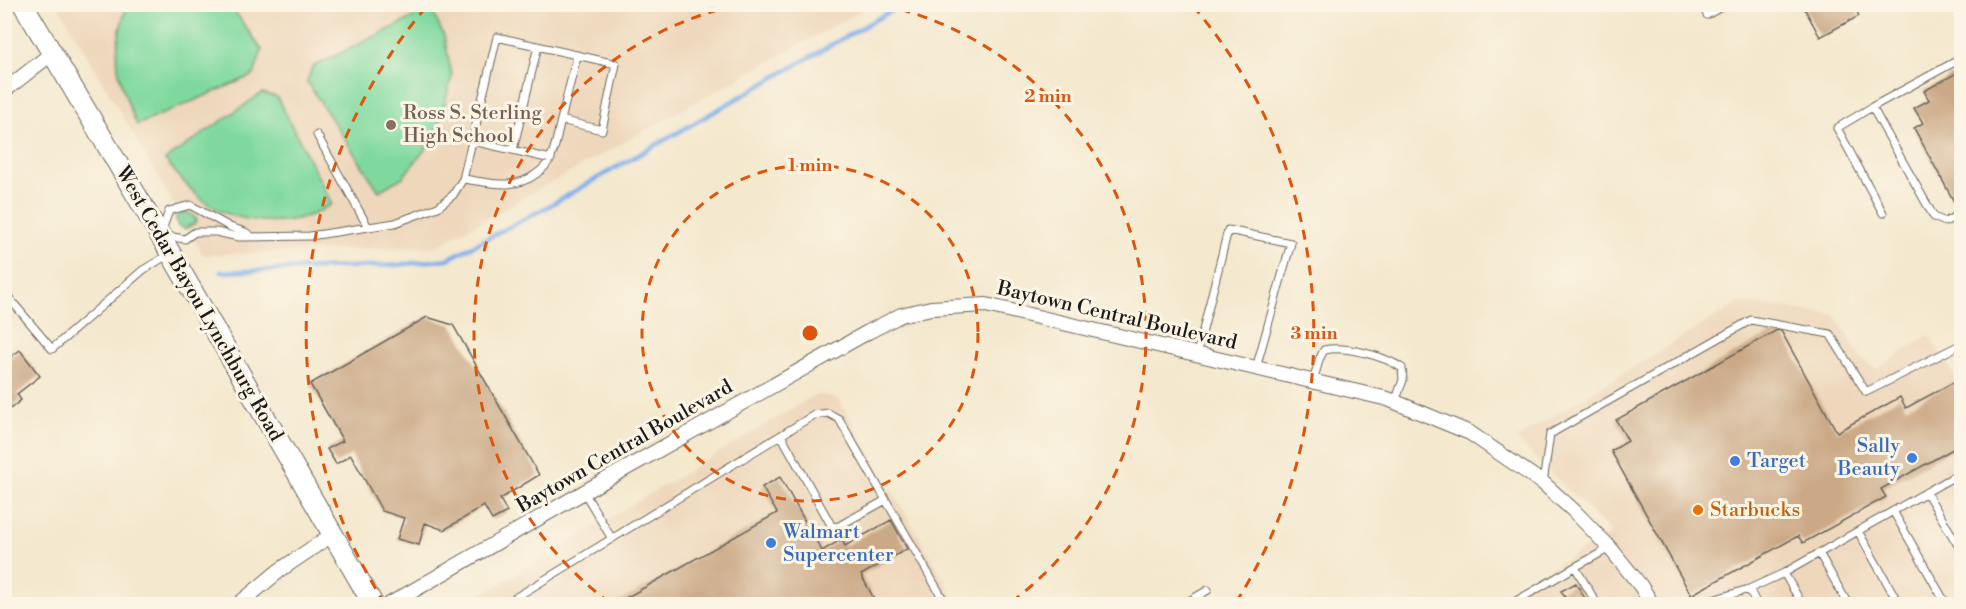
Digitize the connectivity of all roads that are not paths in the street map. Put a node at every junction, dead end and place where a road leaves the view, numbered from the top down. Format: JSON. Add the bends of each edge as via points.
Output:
{"nodes":[{"id":1,"x":23,"y":4,"type":"edge"},
{"id":2,"x":1702,"y":4,"type":"edge"},
{"id":3,"x":1726,"y":4,"type":"edge"},
{"id":4,"x":538,"y":46,"type":"junction"},
{"id":5,"x":51,"y":54,"type":"junction"},
{"id":6,"x":577,"y":56,"type":"junction"},
{"id":7,"x":1962,"y":58,"type":"edge"},
{"id":8,"x":4,"y":92,"type":"edge"},
{"id":9,"x":1872,"y":107,"type":"junction"},
{"id":10,"x":561,"y":120,"type":"junction"},
{"id":11,"x":317,"y":135,"type":"dead end"},
{"id":12,"x":473,"y":141,"type":"junction"},
{"id":13,"x":513,"y":150,"type":"junction"},
{"id":14,"x":551,"y":159,"type":"junction"},
{"id":15,"x":463,"y":179,"type":"junction"},
{"id":16,"x":1883,"y":213,"type":"dead end"},
{"id":17,"x":1962,"y":213,"type":"edge"},
{"id":18,"x":368,"y":227,"type":"junction"},
{"id":19,"x":160,"y":235,"type":"junction"},
{"id":20,"x":251,"y":236,"type":"junction"},
{"id":21,"x":170,"y":253,"type":"junction"},
{"id":22,"x":4,"y":292,"type":"edge"},
{"id":23,"x":1962,"y":344,"type":"edge"},
{"id":24,"x":1197,"y":354,"type":"junction"},
{"id":25,"x":1256,"y":368,"type":"junction"},
{"id":26,"x":1313,"y":382,"type":"junction"},
{"id":27,"x":1395,"y":402,"type":"junction"},
{"id":28,"x":781,"y":435,"type":"junction"},
{"id":29,"x":1962,"y":472,"type":"edge"},
{"id":30,"x":1543,"y":483,"type":"junction"},
{"id":31,"x":584,"y":492,"type":"junction"},
{"id":32,"x":1926,"y":492,"type":"junction"},
{"id":33,"x":886,"y":500,"type":"junction"},
{"id":34,"x":1893,"y":511,"type":"junction"},
{"id":35,"x":1858,"y":531,"type":"junction"},
{"id":36,"x":333,"y":534,"type":"junction"},
{"id":37,"x":612,"y":539,"type":"junction"},
{"id":38,"x":1611,"y":548,"type":"junction"},
{"id":39,"x":1962,"y":552,"type":"edge"},
{"id":40,"x":1819,"y":553,"type":"junction"},
{"id":41,"x":1575,"y":567,"type":"junction"},
{"id":42,"x":1784,"y":573,"type":"junction"},
{"id":43,"x":1749,"y":589,"type":"junction"},
{"id":44,"x":1208,"y":590,"type":"dead end"},
{"id":45,"x":1709,"y":603,"type":"edge"},
{"id":46,"x":239,"y":604,"type":"edge"},
{"id":47,"x":373,"y":604,"type":"edge"},
{"id":48,"x":390,"y":604,"type":"edge"},
{"id":49,"x":505,"y":604,"type":"edge"},
{"id":50,"x":946,"y":604,"type":"edge"},
{"id":51,"x":1184,"y":604,"type":"edge"},
{"id":52,"x":1511,"y":604,"type":"edge"},
{"id":53,"x":1597,"y":604,"type":"edge"},
{"id":54,"x":1652,"y":604,"type":"edge"},
{"id":55,"x":1699,"y":604,"type":"edge"},
{"id":56,"x":1757,"y":604,"type":"edge"},
{"id":57,"x":1802,"y":604,"type":"edge"},
{"id":58,"x":1848,"y":604,"type":"edge"},
{"id":59,"x":1899,"y":604,"type":"edge"},
{"id":60,"x":1946,"y":604,"type":"edge"}],
"edges":[{"from":1,"to":5,"type":"main road","name":"West Cedar Bayou Lynchburg Road"},
{"from":2,"to":3,"type":"lane","via":[[1707,15]]},
{"from":4,"to":6,"type":"lane"},
{"from":4,"to":12,"type":"lane","via":[[497,37]]},
{"from":4,"to":13,"type":"lane"},
{"from":5,"to":8,"type":"street"},
{"from":5,"to":19,"type":"main road","name":"West Cedar Bayou Lynchburg Road"},
{"from":6,"to":10,"type":"lane"},
{"from":6,"to":10,"type":"lane","via":[[616,64],[602,130]]},
{"from":7,"to":9,"type":"lane"},
{"from":9,"to":16,"type":"lane","via":[[1837,128]]},
{"from":9,"to":17,"type":"lane","via":[[1934,217],[1945,222]]},
{"from":10,"to":14,"type":"lane"},
{"from":11,"to":18,"type":"lane"},
{"from":12,"to":13,"type":"lane"},
{"from":12,"to":15,"type":"lane"},
{"from":13,"to":14,"type":"lane"},
{"from":14,"to":15,"type":"lane","via":[[531,178],[518,184]]},
{"from":15,"to":18,"type":"lane","via":[[453,195],[438,207]]},
{"from":18,"to":20,"type":"lane","via":[[310,236]]},
{"from":19,"to":20,"type":"lane","via":[[184,239],[195,232]]},
{"from":19,"to":20,"type":"lane","via":[[169,211],[190,205]]},
{"from":19,"to":21,"type":"main road","name":"West Cedar Bayou Lynchburg Road"},
{"from":21,"to":22,"type":"lane","via":[[143,270],[52,349]]},
{"from":21,"to":36,"type":"main road","name":"West Cedar Bayou Lynchburg Road"},
{"from":23,"to":30,"type":"lane","via":[[1866,392],[1830,334],[1751,320],[1550,434]]},
{"from":24,"to":25,"type":"street","name":"Baytown Central Boulevard"},
{"from":24,"to":25,"type":"lane","via":[[1228,230],[1291,243]]},
{"from":24,"to":31,"type":"street","name":"Baytown Central Boulevard","via":[[986,305],[921,310],[901,315],[868,332]]},
{"from":25,"to":26,"type":"street","name":"Baytown Central Boulevard"},
{"from":26,"to":27,"type":"street","name":"Baytown Central Boulevard"},
{"from":26,"to":27,"type":"lane","via":[[1324,351],[1345,349],[1402,368],[1403,380]]},
{"from":27,"to":30,"type":"street","name":"Baytown Central Boulevard","via":[[1470,433]]},
{"from":28,"to":33,"type":"lane","via":[[814,415],[828,413],[839,419]]},
{"from":28,"to":33,"type":"lane","via":[[831,525],[837,527]]},
{"from":28,"to":37,"type":"lane"},
{"from":29,"to":32,"type":"lane"},
{"from":30,"to":38,"type":"street","name":"Baytown Central Boulevard"},
{"from":31,"to":37,"type":"lane"},
{"from":31,"to":48,"type":"street","name":"Baytown Central Boulevard"},
{"from":32,"to":34,"type":"lane"},
{"from":32,"to":39,"type":"lane"},
{"from":33,"to":50,"type":"lane"},
{"from":34,"to":35,"type":"lane"},
{"from":34,"to":60,"type":"lane"},
{"from":35,"to":40,"type":"lane"},
{"from":35,"to":59,"type":"lane"},
{"from":36,"to":46,"type":"street"},
{"from":36,"to":47,"type":"main road","name":"West Cedar Bayou Lynchburg Road"},
{"from":37,"to":49,"type":"lane"},
{"from":38,"to":41,"type":"lane"},
{"from":38,"to":54,"type":"street","name":"Baytown Central Boulevard"},
{"from":40,"to":42,"type":"lane"},
{"from":40,"to":58,"type":"lane"},
{"from":41,"to":52,"type":"lane"},
{"from":41,"to":53,"type":"lane"},
{"from":42,"to":43,"type":"lane"},
{"from":42,"to":57,"type":"lane"},
{"from":43,"to":45,"type":"lane"},
{"from":43,"to":56,"type":"lane"},
{"from":44,"to":51,"type":"lane"},
{"from":45,"to":55,"type":"lane"}]}
